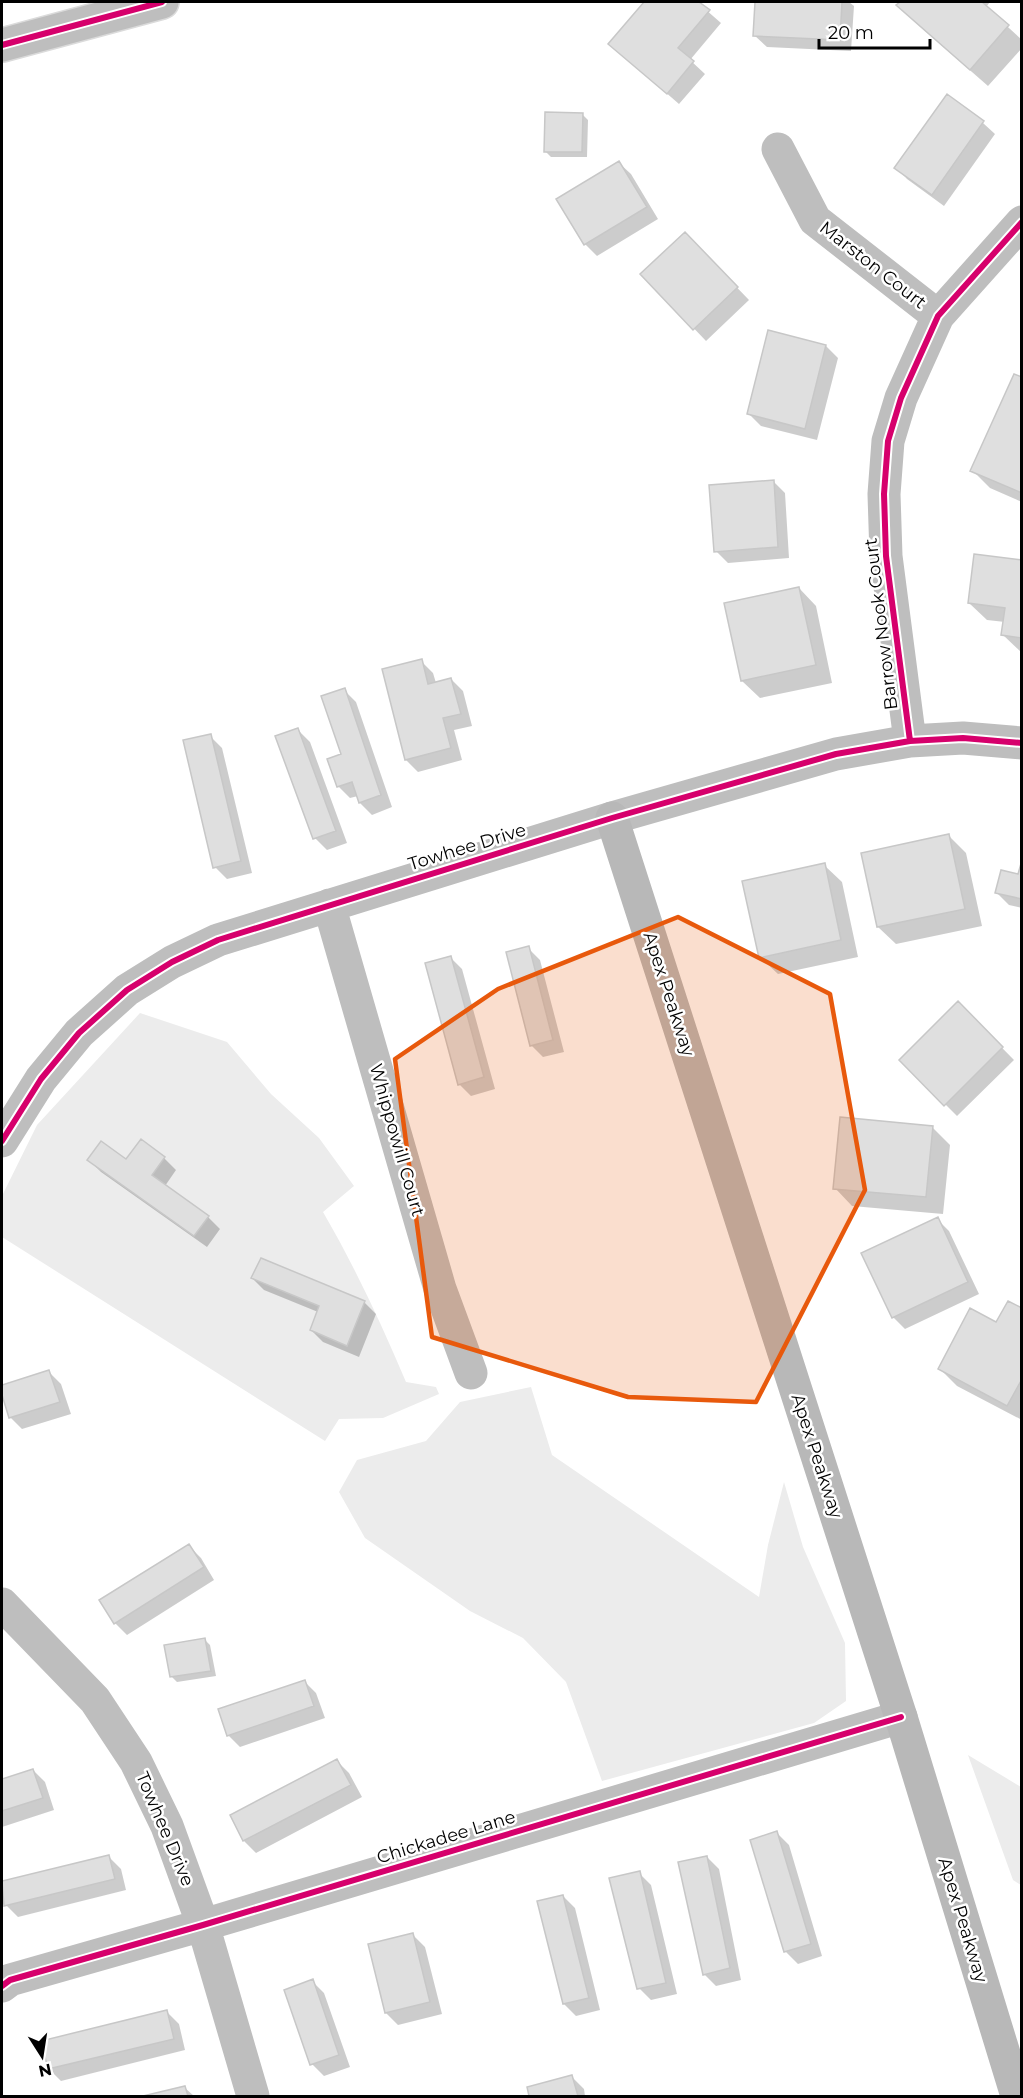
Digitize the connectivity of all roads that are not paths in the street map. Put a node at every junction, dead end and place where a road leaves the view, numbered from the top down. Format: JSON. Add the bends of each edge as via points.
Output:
{"nodes":[{"id":1,"x":162,"y":2,"type":"edge"},
{"id":2,"x":2,"y":45,"type":"edge"},
{"id":3,"x":778,"y":149,"type":"dead end"},
{"id":4,"x":1022,"y":222,"type":"edge"},
{"id":5,"x":938,"y":316,"type":"junction"},
{"id":6,"x":910,"y":741,"type":"junction"},
{"id":7,"x":1022,"y":743,"type":"edge"},
{"id":8,"x":612,"y":818,"type":"junction"},
{"id":9,"x":329,"y":905,"type":"junction"},
{"id":10,"x":2,"y":1141,"type":"edge"},
{"id":11,"x":471,"y":1373,"type":"dead end"},
{"id":12,"x":2,"y":1604,"type":"edge"},
{"id":13,"x":900,"y":1717,"type":"junction"},
{"id":14,"x":203,"y":1925,"type":"junction"},
{"id":15,"x":2,"y":1986,"type":"edge"},
{"id":16,"x":253,"y":2097,"type":"edge"},
{"id":17,"x":1017,"y":2097,"type":"edge"}],
"edges":[{"from":1,"to":2,"type":"street"},
{"from":3,"to":5,"type":"street","name":"Marston Court","via":[[815,220]]},
{"from":4,"to":5,"type":"street","name":"Barrow Nook Court"},
{"from":5,"to":6,"type":"street","name":"Barrow Nook Court","via":[[901,398],[888,441],[884,494],[886,556]]},
{"from":6,"to":7,"type":"street","name":"Towhee Drive","via":[[963,738]]},
{"from":6,"to":8,"type":"street","name":"Towhee Drive","via":[[836,754]]},
{"from":8,"to":9,"type":"street","name":"Towhee Drive"},
{"from":8,"to":13,"type":"main road","name":"Apex Peakway"},
{"from":9,"to":10,"type":"street","name":"Towhee Drive","via":[[218,940],[171,962],[127,990],[79,1034],[41,1079]]},
{"from":9,"to":11,"type":"street","name":"Whippowill Court","via":[[440,1289]]},
{"from":12,"to":14,"type":"street","name":"Towhee Drive","via":[[94,1700],[136,1762],[167,1826]]},
{"from":13,"to":14,"type":"street","name":"Chickadee Lane"},
{"from":13,"to":17,"type":"main road","name":"Apex Peakway"},
{"from":14,"to":15,"type":"street","name":"Chickadee Lane","via":[[10,1980]]},
{"from":14,"to":16,"type":"street","name":"Towhee Drive"}]}
